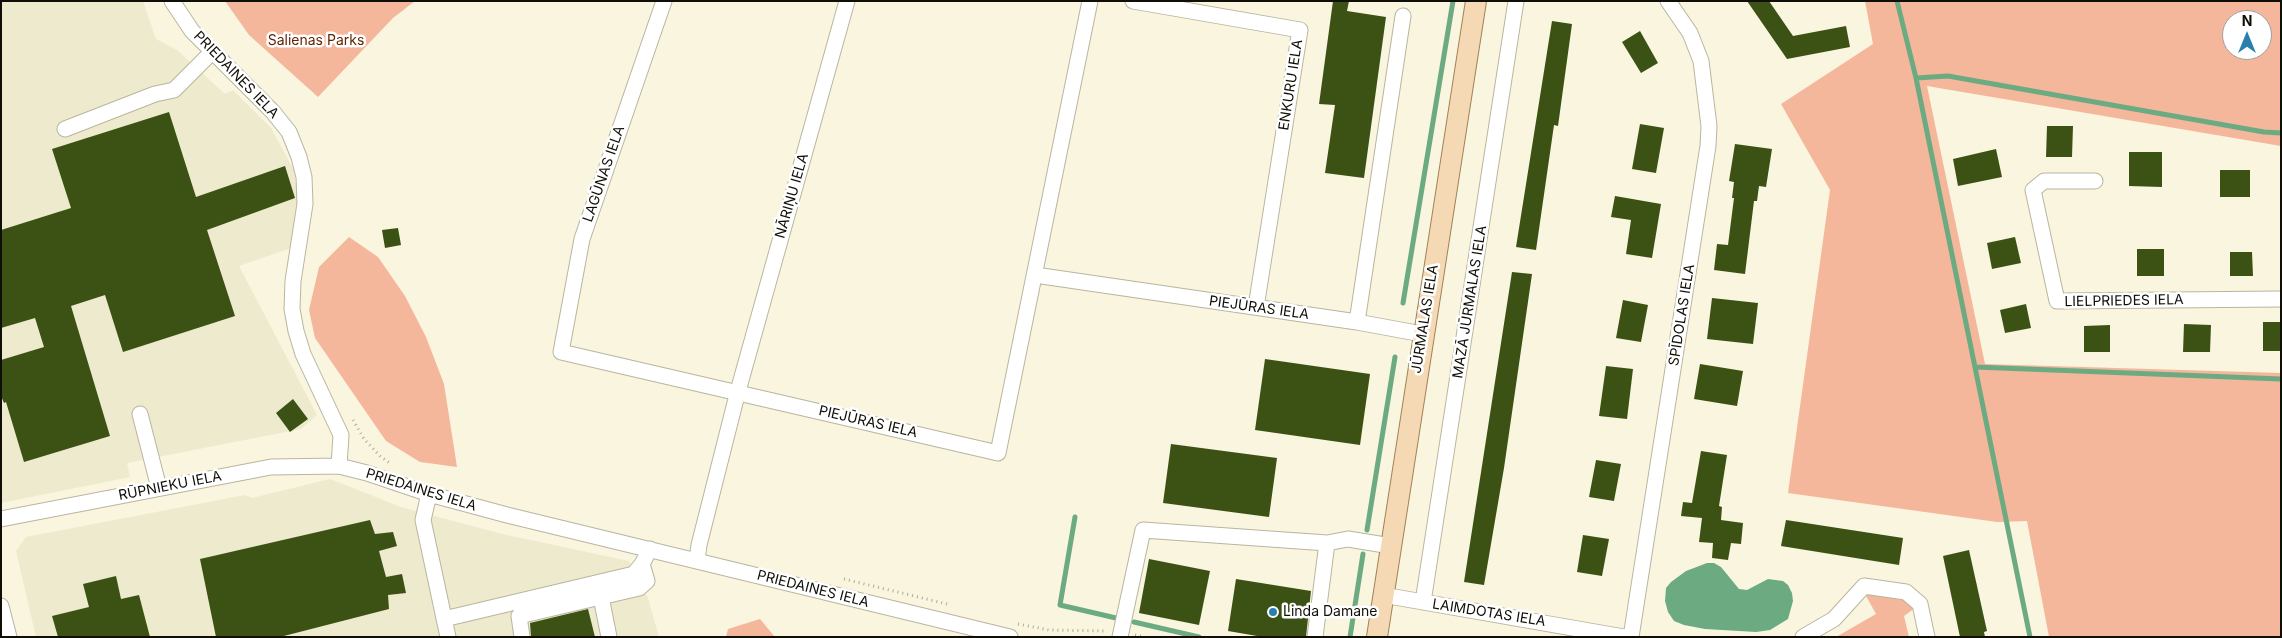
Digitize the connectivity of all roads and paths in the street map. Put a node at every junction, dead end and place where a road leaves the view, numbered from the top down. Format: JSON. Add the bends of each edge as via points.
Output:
{"nodes":[{"id":1,"x":172,"y":1,"type":"edge"},
{"id":2,"x":664,"y":1,"type":"edge"},
{"id":3,"x":847,"y":1,"type":"edge"},
{"id":4,"x":1090,"y":1,"type":"edge"},
{"id":5,"x":1133,"y":1,"type":"edge"},
{"id":6,"x":1476,"y":1,"type":"edge"},
{"id":7,"x":1516,"y":1,"type":"edge"},
{"id":8,"x":1668,"y":1,"type":"edge"},
{"id":9,"x":1404,"y":16,"type":"dead end"},
{"id":10,"x":212,"y":52,"type":"junction"},
{"id":11,"x":65,"y":129,"type":"dead end"},
{"id":12,"x":2096,"y":181,"type":"dead end"},
{"id":13,"x":1035,"y":275,"type":"junction"},
{"id":14,"x":2281,"y":300,"type":"edge"},
{"id":15,"x":1256,"y":307,"type":"junction"},
{"id":16,"x":1357,"y":322,"type":"junction"},
{"id":17,"x":1422,"y":334,"type":"junction"},
{"id":18,"x":561,"y":352,"type":"joint"},
{"id":19,"x":738,"y":391,"type":"junction"},
{"id":20,"x":140,"y":414,"type":"dead end"},
{"id":21,"x":350,"y":416,"type":"dead end"},
{"id":22,"x":340,"y":466,"type":"junction"},
{"id":23,"x":396,"y":467,"type":"dead end"},
{"id":24,"x":159,"y":488,"type":"junction"},
{"id":25,"x":429,"y":494,"type":"junction"},
{"id":26,"x":1,"y":519,"type":"edge"},
{"id":27,"x":1327,"y":543,"type":"junction"},
{"id":28,"x":1391,"y":546,"type":"junction"},
{"id":29,"x":650,"y":549,"type":"junction"},
{"id":30,"x":697,"y":561,"type":"junction"},
{"id":31,"x":642,"y":564,"type":"junction"},
{"id":32,"x":842,"y":578,"type":"dead end"},
{"id":33,"x":1383,"y":595,"type":"junction"},
{"id":34,"x":600,"y":597,"type":"junction"},
{"id":35,"x":1423,"y":602,"type":"junction"},
{"id":36,"x":1,"y":606,"type":"edge"},
{"id":37,"x":954,"y":606,"type":"dead end"},
{"id":38,"x":444,"y":619,"type":"junction"},
{"id":39,"x":1013,"y":630,"type":"edge"},
{"id":40,"x":1120,"y":634,"type":"edge"},
{"id":41,"x":8,"y":637,"type":"edge"},
{"id":42,"x":448,"y":637,"type":"edge"},
{"id":43,"x":522,"y":637,"type":"edge"},
{"id":44,"x":609,"y":637,"type":"edge"},
{"id":45,"x":1144,"y":637,"type":"edge"},
{"id":46,"x":1315,"y":637,"type":"edge"},
{"id":47,"x":1377,"y":637,"type":"edge"},
{"id":48,"x":1624,"y":637,"type":"edge"},
{"id":49,"x":1631,"y":637,"type":"edge"},
{"id":50,"x":1803,"y":637,"type":"edge"},
{"id":51,"x":1927,"y":637,"type":"edge"}],
"edges":[{"from":1,"to":10,"type":"street","name":"PRIEDAINES IELA","via":[[192,31]]},
{"from":2,"to":18,"type":"street","name":"LAGŪNAS IELA","via":[[582,239]]},
{"from":3,"to":19,"type":"street","name":"NĀRIŅU IELA"},
{"from":4,"to":13,"type":"street","name":"PIEJŪRAS IELA"},
{"from":5,"to":15,"type":"street","name":"ENKURU IELA","via":[[1300,30]]},
{"from":6,"to":17,"type":"main road","name":"JŪRMALAS IELA"},
{"from":7,"to":35,"type":"street","name":"MAZĀ JŪRMALAS IELA"},
{"from":8,"to":49,"type":"street","name":"SPĪDOLAS IELA","via":[[1690,33],[1701,61],[1709,126],[1708,146]]},
{"from":9,"to":16,"type":"street"},
{"from":10,"to":11,"type":"street","via":[[174,90],[155,94]]},
{"from":10,"to":22,"type":"street","name":"PRIEDAINES IELA","via":[[273,112],[289,132],[300,157],[305,204],[292,309],[303,354],[341,435]]},
{"from":12,"to":14,"type":"street","name":"LIELPRIEDES IELA","via":[[2044,181],[2033,190],[2057,302]]},
{"from":13,"to":15,"type":"street","name":"PIEJŪRAS IELA"},
{"from":13,"to":19,"type":"street","name":"PIEJŪRAS IELA","via":[[998,452]]},
{"from":15,"to":16,"type":"street","name":"PIEJŪRAS IELA"},
{"from":16,"to":17,"type":"street","name":"PIEJŪRAS IELA"},
{"from":17,"to":28,"type":"main road","name":"JŪRMALAS IELA"},
{"from":18,"to":19,"type":"street","name":"PIEJŪRAS IELA"},
{"from":19,"to":30,"type":"street","name":"NĀRIŅU IELA"},
{"from":20,"to":24,"type":"street"},
{"from":21,"to":23,"type":"path","via":[[380,456]]},
{"from":22,"to":24,"type":"street","name":"RŪPNIEKU IELA","via":[[271,466]]},
{"from":22,"to":25,"type":"street","name":"PRIEDAINES IELA"},
{"from":24,"to":26,"type":"street","name":"RŪPNIEKU IELA"},
{"from":25,"to":29,"type":"street","name":"PRIEDAINES IELA"},
{"from":25,"to":38,"type":"street","via":[[423,520]]},
{"from":27,"to":28,"type":"street","via":[[1348,539]]},
{"from":27,"to":40,"type":"street","via":[[1143,530]]},
{"from":27,"to":46,"type":"street"},
{"from":28,"to":33,"type":"main road","name":"JŪRMALAS IELA"},
{"from":29,"to":30,"type":"street","name":"PRIEDAINES IELA"},
{"from":29,"to":31,"type":"street"},
{"from":30,"to":39,"type":"street","name":"PRIEDAINES IELA"},
{"from":31,"to":34,"type":"street","via":[[647,581],[639,588]]},
{"from":31,"to":38,"type":"street","via":[[634,574]]},
{"from":32,"to":37,"type":"path"},
{"from":33,"to":35,"type":"street","name":"LAIMDOTAS IELA"},
{"from":33,"to":47,"type":"main road","name":"JŪRMALAS IELA"},
{"from":34,"to":43,"type":"street","via":[[519,616]]},
{"from":34,"to":44,"type":"street"},
{"from":35,"to":48,"type":"street","name":"LAIMDOTAS IELA"},
{"from":36,"to":41,"type":"street"},
{"from":38,"to":42,"type":"street"},
{"from":39,"to":40,"type":"path"},
{"from":40,"to":45,"type":"path"},
{"from":50,"to":51,"type":"street","via":[[1834,619],[1864,586],[1906,592],[1920,604]]}]}
